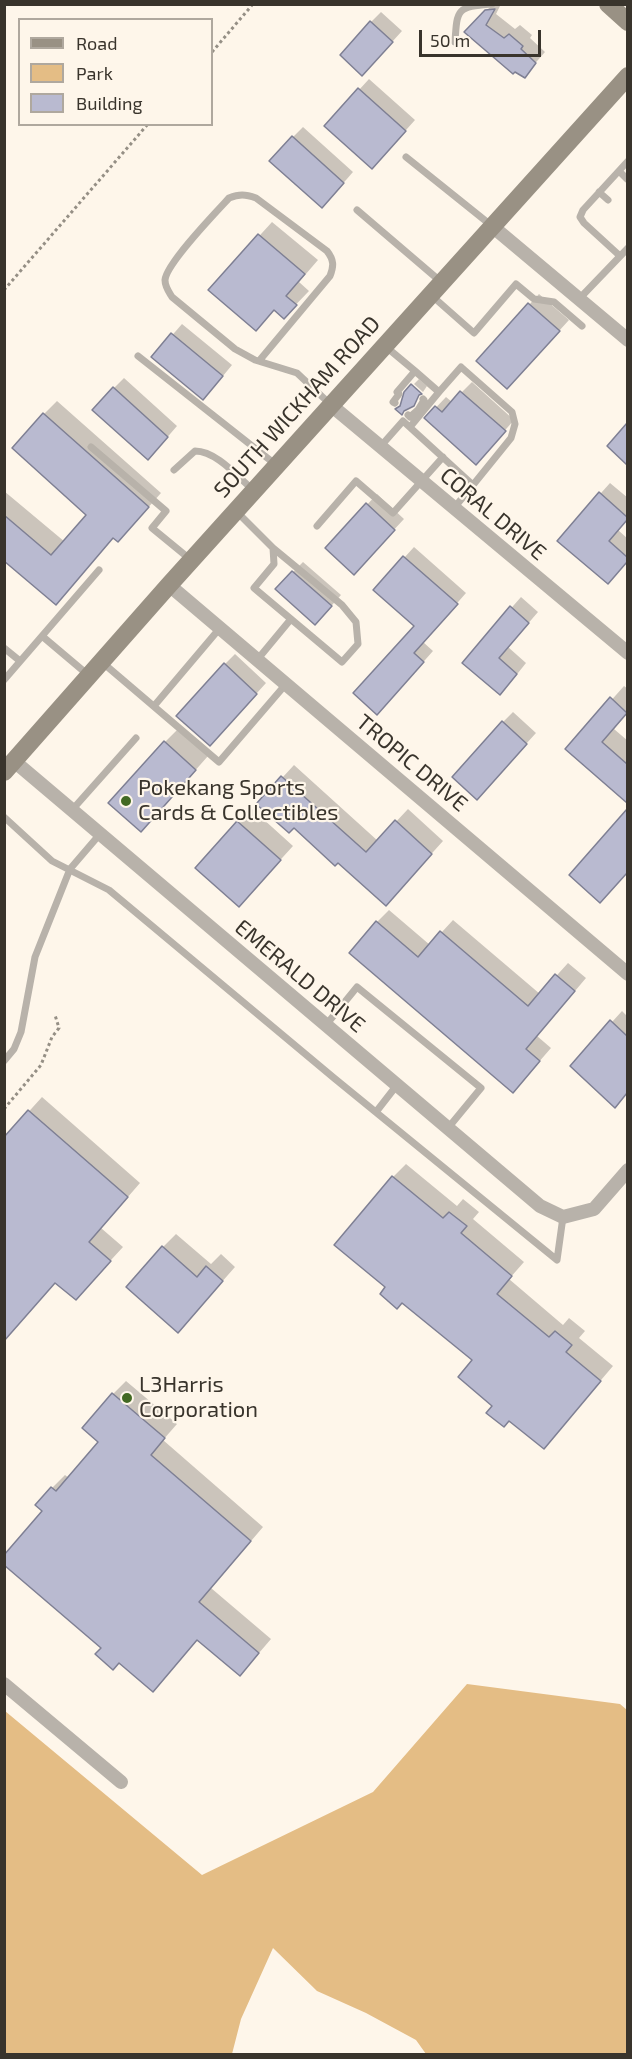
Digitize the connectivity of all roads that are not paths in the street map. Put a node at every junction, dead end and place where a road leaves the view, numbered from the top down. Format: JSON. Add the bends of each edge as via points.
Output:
{"nodes":[{"id":1,"x":492,"y":4,"type":"edge"},
{"id":2,"x":609,"y":4,"type":"edge"},
{"id":3,"x":627,"y":22,"type":"edge"},
{"id":4,"x":455,"y":42,"type":"dead end"},
{"id":5,"x":627,"y":76,"type":"edge"},
{"id":6,"x":406,"y":157,"type":"dead end"},
{"id":7,"x":627,"y":161,"type":"edge"},
{"id":8,"x":619,"y":171,"type":"junction"},
{"id":9,"x":627,"y":179,"type":"edge"},
{"id":10,"x":599,"y":192,"type":"junction"},
{"id":11,"x":609,"y":200,"type":"dead end"},
{"id":12,"x":357,"y":210,"type":"dead end"},
{"id":13,"x":492,"y":226,"type":"junction"},
{"id":14,"x":627,"y":248,"type":"edge"},
{"id":15,"x":620,"y":256,"type":"junction"},
{"id":16,"x":566,"y":288,"type":"junction"},
{"id":17,"x":436,"y":289,"type":"junction"},
{"id":18,"x":579,"y":299,"type":"junction"},
{"id":19,"x":554,"y":302,"type":"junction"},
{"id":20,"x":582,"y":326,"type":"dead end"},
{"id":21,"x":627,"y":339,"type":"edge"},
{"id":22,"x":385,"y":346,"type":"junction"},
{"id":23,"x":138,"y":356,"type":"dead end"},
{"id":24,"x":259,"y":361,"type":"junction"},
{"id":25,"x":415,"y":371,"type":"junction"},
{"id":26,"x":409,"y":387,"type":"dead end"},
{"id":27,"x":439,"y":392,"type":"junction"},
{"id":28,"x":400,"y":395,"type":"junction"},
{"id":29,"x":423,"y":399,"type":"dead end"},
{"id":30,"x":394,"y":403,"type":"dead end"},
{"id":31,"x":332,"y":406,"type":"junction"},
{"id":32,"x":418,"y":410,"type":"junction"},
{"id":33,"x":408,"y":415,"type":"dead end"},
{"id":34,"x":410,"y":427,"type":"junction"},
{"id":35,"x":91,"y":447,"type":"dead end"},
{"id":36,"x":380,"y":447,"type":"junction"},
{"id":37,"x":443,"y":457,"type":"junction"},
{"id":38,"x":278,"y":465,"type":"junction"},
{"id":39,"x":174,"y":470,"type":"dead end"},
{"id":40,"x":422,"y":481,"type":"junction"},
{"id":41,"x":473,"y":485,"type":"junction"},
{"id":42,"x":254,"y":491,"type":"junction"},
{"id":43,"x":454,"y":508,"type":"junction"},
{"id":44,"x":236,"y":511,"type":"junction"},
{"id":45,"x":317,"y":526,"type":"dead end"},
{"id":46,"x":273,"y":548,"type":"junction"},
{"id":47,"x":191,"y":560,"type":"junction"},
{"id":48,"x":99,"y":570,"type":"dead end"},
{"id":49,"x":169,"y":585,"type":"junction"},
{"id":50,"x":291,"y":619,"type":"junction"},
{"id":51,"x":220,"y":628,"type":"junction"},
{"id":52,"x":42,"y":636,"type":"junction"},
{"id":53,"x":4,"y":648,"type":"edge"},
{"id":54,"x":627,"y":653,"type":"edge"},
{"id":55,"x":257,"y":660,"type":"junction"},
{"id":56,"x":20,"y":661,"type":"junction"},
{"id":57,"x":102,"y":661,"type":"junction"},
{"id":58,"x":89,"y":676,"type":"junction"},
{"id":59,"x":4,"y":680,"type":"edge"},
{"id":60,"x":286,"y":684,"type":"junction"},
{"id":61,"x":154,"y":706,"type":"junction"},
{"id":62,"x":136,"y":738,"type":"dead end"},
{"id":63,"x":9,"y":767,"type":"edge"},
{"id":64,"x":72,"y":810,"type":"junction"},
{"id":65,"x":4,"y":817,"type":"edge"},
{"id":66,"x":100,"y":834,"type":"junction"},
{"id":67,"x":70,"y":869,"type":"junction"},
{"id":68,"x":627,"y":974,"type":"edge"},
{"id":69,"x":326,"y":1025,"type":"junction"},
{"id":70,"x":4,"y":1061,"type":"edge"},
{"id":71,"x":397,"y":1085,"type":"junction"},
{"id":72,"x":376,"y":1112,"type":"junction"},
{"id":73,"x":448,"y":1128,"type":"junction"},
{"id":74,"x":627,"y":1170,"type":"edge"},
{"id":75,"x":563,"y":1217,"type":"junction"},
{"id":76,"x":4,"y":1684,"type":"edge"},
{"id":77,"x":121,"y":1782,"type":"dead end"}],
"edges":[{"from":1,"to":4,"type":"lane","via":[[464,8],[457,16]]},
{"from":2,"to":3,"type":"main road"},
{"from":5,"to":13,"type":"main road","name":"SOUTH WICKHAM ROAD"},
{"from":6,"to":13,"type":"lane"},
{"from":7,"to":8,"type":"lane"},
{"from":8,"to":9,"type":"lane"},
{"from":8,"to":10,"type":"lane"},
{"from":10,"to":11,"type":"lane"},
{"from":10,"to":15,"type":"lane","via":[[580,217]]},
{"from":12,"to":17,"type":"lane"},
{"from":13,"to":16,"type":"street"},
{"from":13,"to":17,"type":"main road","name":"SOUTH WICKHAM ROAD"},
{"from":14,"to":15,"type":"lane"},
{"from":15,"to":18,"type":"lane"},
{"from":16,"to":18,"type":"street"},
{"from":16,"to":19,"type":"lane"},
{"from":17,"to":19,"type":"lane","via":[[474,333],[516,284],[534,299]]},
{"from":17,"to":22,"type":"main road","name":"SOUTH WICKHAM ROAD"},
{"from":18,"to":21,"type":"street"},
{"from":19,"to":20,"type":"lane"},
{"from":22,"to":25,"type":"lane"},
{"from":22,"to":31,"type":"main road","name":"SOUTH WICKHAM ROAD"},
{"from":23,"to":38,"type":"lane"},
{"from":24,"to":24,"type":"lane","via":[[235,350],[172,297],[165,280],[177,259],[229,198],[237,195],[256,198],[333,258],[330,276]]},
{"from":24,"to":31,"type":"lane","via":[[297,373]]},
{"from":25,"to":27,"type":"lane"},
{"from":25,"to":28,"type":"lane","via":[[397,392]]},
{"from":26,"to":28,"type":"lane"},
{"from":27,"to":32,"type":"lane"},
{"from":27,"to":41,"type":"lane","via":[[461,367],[512,412],[515,424],[511,438]]},
{"from":28,"to":30,"type":"lane"},
{"from":29,"to":32,"type":"lane"},
{"from":31,"to":36,"type":"street","name":"CORAL DRIVE"},
{"from":31,"to":38,"type":"main road","name":"SOUTH WICKHAM ROAD"},
{"from":32,"to":33,"type":"lane"},
{"from":32,"to":34,"type":"lane"},
{"from":34,"to":36,"type":"lane","via":[[404,421]]},
{"from":34,"to":37,"type":"lane"},
{"from":35,"to":47,"type":"lane","via":[[166,511],[152,528]]},
{"from":36,"to":40,"type":"street","name":"CORAL DRIVE"},
{"from":37,"to":40,"type":"lane"},
{"from":37,"to":41,"type":"lane"},
{"from":38,"to":42,"type":"main road","name":"SOUTH WICKHAM ROAD"},
{"from":39,"to":42,"type":"lane","via":[[195,451],[204,451]]},
{"from":40,"to":43,"type":"street","name":"CORAL DRIVE"},
{"from":40,"to":45,"type":"lane","via":[[393,513],[356,481]]},
{"from":41,"to":43,"type":"lane"},
{"from":42,"to":44,"type":"main road","name":"SOUTH WICKHAM ROAD"},
{"from":43,"to":54,"type":"street","name":"CORAL DRIVE"},
{"from":44,"to":46,"type":"lane"},
{"from":44,"to":47,"type":"main road","name":"SOUTH WICKHAM ROAD"},
{"from":46,"to":50,"type":"lane","via":[[274,564],[254,588]]},
{"from":46,"to":50,"type":"lane","via":[[342,605],[356,622],[358,644],[342,662]]},
{"from":47,"to":49,"type":"main road","name":"SOUTH WICKHAM ROAD"},
{"from":48,"to":52,"type":"lane"},
{"from":49,"to":51,"type":"street","name":"TROPIC DRIVE"},
{"from":49,"to":57,"type":"main road","name":"SOUTH WICKHAM ROAD"},
{"from":50,"to":55,"type":"lane"},
{"from":51,"to":55,"type":"street","name":"TROPIC DRIVE"},
{"from":51,"to":61,"type":"lane"},
{"from":52,"to":56,"type":"lane"},
{"from":52,"to":58,"type":"lane"},
{"from":53,"to":56,"type":"lane"},
{"from":55,"to":60,"type":"street","name":"TROPIC DRIVE"},
{"from":56,"to":59,"type":"lane"},
{"from":57,"to":58,"type":"main road","name":"SOUTH WICKHAM ROAD"},
{"from":57,"to":61,"type":"lane"},
{"from":58,"to":63,"type":"main road","name":"SOUTH WICKHAM ROAD"},
{"from":60,"to":61,"type":"lane","via":[[219,762]]},
{"from":60,"to":68,"type":"street","name":"TROPIC DRIVE"},
{"from":62,"to":64,"type":"lane"},
{"from":63,"to":64,"type":"street","name":"EMERALD DRIVE"},
{"from":64,"to":66,"type":"street","name":"EMERALD DRIVE"},
{"from":65,"to":67,"type":"lane","via":[[52,861]]},
{"from":66,"to":67,"type":"lane"},
{"from":66,"to":69,"type":"street","name":"EMERALD DRIVE"},
{"from":67,"to":70,"type":"lane","via":[[35,957],[21,1032]]},
{"from":67,"to":72,"type":"lane","via":[[109,890]]},
{"from":69,"to":71,"type":"street","name":"EMERALD DRIVE"},
{"from":69,"to":73,"type":"lane","via":[[357,987],[481,1088]]},
{"from":71,"to":72,"type":"lane"},
{"from":71,"to":73,"type":"street","name":"EMERALD DRIVE"},
{"from":72,"to":75,"type":"lane","via":[[557,1260]]},
{"from":73,"to":75,"type":"street","name":"EMERALD DRIVE","via":[[540,1206]]},
{"from":74,"to":75,"type":"street","via":[[594,1209]]},
{"from":76,"to":77,"type":"street"}]}
